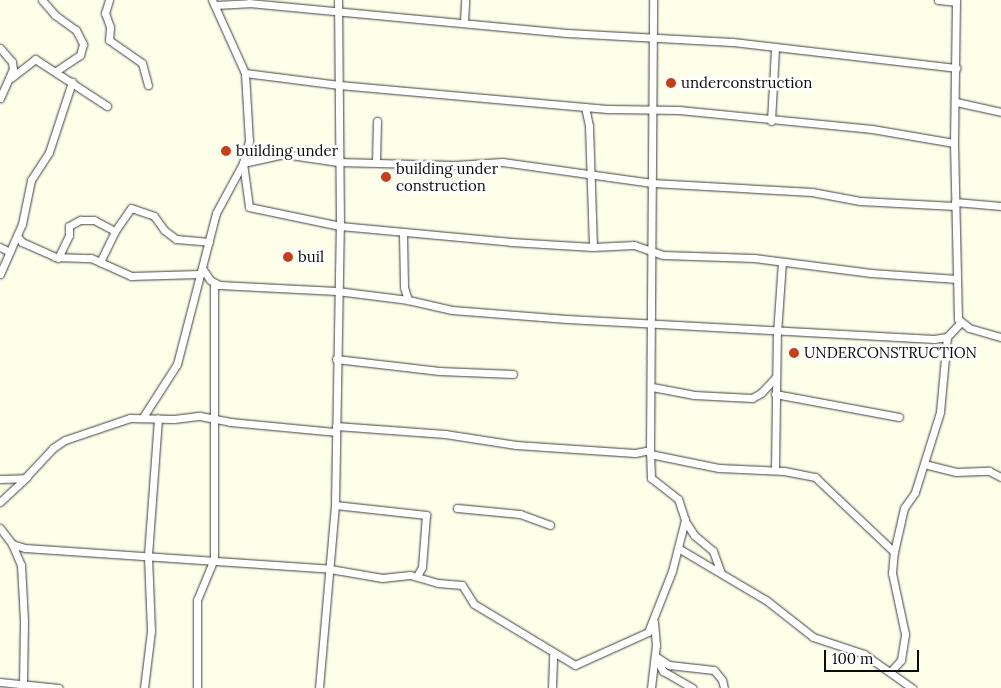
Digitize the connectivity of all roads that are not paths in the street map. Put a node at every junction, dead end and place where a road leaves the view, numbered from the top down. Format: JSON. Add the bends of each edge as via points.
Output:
{"nodes":[{"id":1,"x":42,"y":0,"type":"edge"},
{"id":2,"x":108,"y":0,"type":"edge"},
{"id":3,"x":338,"y":0,"type":"edge"},
{"id":4,"x":465,"y":0,"type":"edge"},
{"id":5,"x":653,"y":0,"type":"edge"},
{"id":6,"x":938,"y":0,"type":"edge"},
{"id":7,"x":956,"y":1,"type":"edge"},
{"id":8,"x":214,"y":3,"type":"edge"},
{"id":9,"x":337,"y":13,"type":"junction"},
{"id":10,"x":464,"y":22,"type":"junction"},
{"id":11,"x":654,"y":39,"type":"junction"},
{"id":12,"x":0,"y":48,"type":"edge"},
{"id":13,"x":775,"y":49,"type":"junction"},
{"id":14,"x":956,"y":68,"type":"junction"},
{"id":15,"x":56,"y":72,"type":"junction"},
{"id":16,"x":245,"y":73,"type":"junction"},
{"id":17,"x":11,"y":78,"type":"junction"},
{"id":18,"x":72,"y":82,"type":"junction"},
{"id":19,"x":148,"y":85,"type":"dead end"},
{"id":20,"x":339,"y":85,"type":"junction"},
{"id":21,"x":0,"y":98,"type":"edge"},
{"id":22,"x":956,"y":102,"type":"junction"},
{"id":23,"x":107,"y":106,"type":"dead end"},
{"id":24,"x":585,"y":107,"type":"junction"},
{"id":25,"x":654,"y":110,"type":"junction"},
{"id":26,"x":1001,"y":112,"type":"edge"},
{"id":27,"x":377,"y":121,"type":"dead end"},
{"id":28,"x":771,"y":121,"type":"junction"},
{"id":29,"x":954,"y":143,"type":"junction"},
{"id":30,"x":338,"y":162,"type":"junction"},
{"id":31,"x":376,"y":162,"type":"junction"},
{"id":32,"x":244,"y":163,"type":"junction"},
{"id":33,"x":590,"y":174,"type":"junction"},
{"id":34,"x":652,"y":183,"type":"junction"},
{"id":35,"x":955,"y":204,"type":"junction"},
{"id":36,"x":1001,"y":206,"type":"edge"},
{"id":37,"x":340,"y":226,"type":"junction"},
{"id":38,"x":115,"y":230,"type":"junction"},
{"id":39,"x":403,"y":234,"type":"junction"},
{"id":40,"x":17,"y":236,"type":"junction"},
{"id":41,"x":209,"y":242,"type":"junction"},
{"id":42,"x":0,"y":247,"type":"edge"},
{"id":43,"x":593,"y":247,"type":"junction"},
{"id":44,"x":650,"y":251,"type":"junction"},
{"id":45,"x":10,"y":252,"type":"junction"},
{"id":46,"x":58,"y":258,"type":"junction"},
{"id":47,"x":100,"y":262,"type":"junction"},
{"id":48,"x":782,"y":262,"type":"junction"},
{"id":49,"x":201,"y":271,"type":"junction"},
{"id":50,"x":0,"y":274,"type":"edge"},
{"id":51,"x":957,"y":279,"type":"junction"},
{"id":52,"x":214,"y":283,"type":"junction"},
{"id":53,"x":337,"y":291,"type":"junction"},
{"id":54,"x":408,"y":300,"type":"junction"},
{"id":55,"x":649,"y":322,"type":"junction"},
{"id":56,"x":960,"y":323,"type":"junction"},
{"id":57,"x":777,"y":333,"type":"junction"},
{"id":58,"x":947,"y":337,"type":"junction"},
{"id":59,"x":1001,"y":337,"type":"edge"},
{"id":60,"x":336,"y":359,"type":"junction"},
{"id":61,"x":513,"y":374,"type":"dead end"},
{"id":62,"x":776,"y":377,"type":"junction"},
{"id":63,"x":652,"y":387,"type":"junction"},
{"id":64,"x":775,"y":394,"type":"junction"},
{"id":65,"x":143,"y":417,"type":"junction"},
{"id":66,"x":899,"y":417,"type":"dead end"},
{"id":67,"x":158,"y":418,"type":"junction"},
{"id":68,"x":215,"y":418,"type":"junction"},
{"id":69,"x":335,"y":429,"type":"junction"},
{"id":70,"x":650,"y":452,"type":"junction"},
{"id":71,"x":924,"y":464,"type":"junction"},
{"id":72,"x":775,"y":470,"type":"junction"},
{"id":73,"x":27,"y":477,"type":"junction"},
{"id":74,"x":1001,"y":477,"type":"edge"},
{"id":75,"x":0,"y":479,"type":"edge"},
{"id":76,"x":0,"y":502,"type":"edge"},
{"id":77,"x":335,"y":505,"type":"junction"},
{"id":78,"x":457,"y":508,"type":"dead end"},
{"id":79,"x":685,"y":521,"type":"junction"},
{"id":80,"x":550,"y":525,"type":"dead end"},
{"id":81,"x":0,"y":528,"type":"edge"},
{"id":82,"x":12,"y":544,"type":"junction"},
{"id":83,"x":678,"y":548,"type":"junction"},
{"id":84,"x":894,"y":552,"type":"junction"},
{"id":85,"x":148,"y":555,"type":"junction"},
{"id":86,"x":214,"y":559,"type":"junction"},
{"id":87,"x":330,"y":569,"type":"junction"},
{"id":88,"x":721,"y":573,"type":"junction"},
{"id":89,"x":417,"y":576,"type":"junction"},
{"id":90,"x":654,"y":619,"type":"junction"},
{"id":91,"x":553,"y":654,"type":"junction"},
{"id":92,"x":654,"y":656,"type":"junction"},
{"id":93,"x":891,"y":671,"type":"junction"},
{"id":94,"x":0,"y":682,"type":"edge"},
{"id":95,"x":23,"y":683,"type":"junction"},
{"id":96,"x":59,"y":688,"type":"edge"},
{"id":97,"x":144,"y":688,"type":"edge"},
{"id":98,"x":198,"y":688,"type":"edge"},
{"id":99,"x":319,"y":688,"type":"edge"},
{"id":100,"x":552,"y":688,"type":"edge"},
{"id":101,"x":650,"y":688,"type":"edge"},
{"id":102,"x":692,"y":688,"type":"edge"},
{"id":103,"x":724,"y":688,"type":"edge"},
{"id":104,"x":912,"y":688,"type":"edge"}],
"edges":[{"from":1,"to":15,"type":"street","via":[[56,16],[76,30],[83,46],[80,55]]},
{"from":2,"to":19,"type":"street","via":[[105,13],[110,27],[109,40],[142,63]]},
{"from":3,"to":9,"type":"street"},
{"from":4,"to":10,"type":"street"},
{"from":5,"to":11,"type":"street"},
{"from":6,"to":7,"type":"street"},
{"from":7,"to":14,"type":"street"},
{"from":8,"to":9,"type":"street","via":[[249,3]]},
{"from":8,"to":16,"type":"street"},
{"from":9,"to":10,"type":"street"},
{"from":9,"to":20,"type":"street"},
{"from":10,"to":11,"type":"street"},
{"from":11,"to":13,"type":"street","via":[[732,42]]},
{"from":11,"to":25,"type":"street"},
{"from":12,"to":17,"type":"street","via":[[12,62]]},
{"from":13,"to":14,"type":"street"},
{"from":13,"to":28,"type":"street"},
{"from":14,"to":22,"type":"street"},
{"from":15,"to":17,"type":"street","via":[[31,59]]},
{"from":15,"to":18,"type":"street"},
{"from":16,"to":20,"type":"street"},
{"from":16,"to":32,"type":"street","via":[[250,130]]},
{"from":17,"to":21,"type":"street"},
{"from":18,"to":23,"type":"street"},
{"from":18,"to":40,"type":"street","via":[[49,152],[32,180]]},
{"from":20,"to":24,"type":"street"},
{"from":20,"to":30,"type":"street"},
{"from":22,"to":26,"type":"street"},
{"from":22,"to":29,"type":"street"},
{"from":24,"to":25,"type":"street"},
{"from":24,"to":33,"type":"street","via":[[589,126]]},
{"from":25,"to":28,"type":"street"},
{"from":25,"to":34,"type":"street"},
{"from":27,"to":31,"type":"street"},
{"from":28,"to":29,"type":"street","via":[[872,129]]},
{"from":29,"to":35,"type":"street"},
{"from":30,"to":31,"type":"street"},
{"from":30,"to":32,"type":"street","via":[[284,154]]},
{"from":30,"to":37,"type":"street"},
{"from":31,"to":33,"type":"street","via":[[454,165],[502,162]]},
{"from":32,"to":37,"type":"street","via":[[249,207]]},
{"from":32,"to":41,"type":"street","via":[[216,213]]},
{"from":33,"to":34,"type":"street"},
{"from":33,"to":43,"type":"street"},
{"from":34,"to":35,"type":"street","via":[[812,192],[860,201]]},
{"from":34,"to":44,"type":"street"},
{"from":35,"to":36,"type":"street"},
{"from":35,"to":51,"type":"street"},
{"from":37,"to":39,"type":"street"},
{"from":37,"to":53,"type":"street"},
{"from":38,"to":41,"type":"street","via":[[129,209],[136,208],[154,216],[176,239]]},
{"from":38,"to":46,"type":"street","via":[[94,220],[80,220],[69,226],[68,238]]},
{"from":38,"to":47,"type":"street"},
{"from":39,"to":43,"type":"street"},
{"from":39,"to":54,"type":"street","via":[[404,288]]},
{"from":40,"to":45,"type":"street"},
{"from":40,"to":46,"type":"street","via":[[22,242]]},
{"from":41,"to":49,"type":"street"},
{"from":42,"to":45,"type":"street"},
{"from":43,"to":44,"type":"street","via":[[634,245]]},
{"from":44,"to":48,"type":"street","via":[[663,255]]},
{"from":44,"to":55,"type":"street"},
{"from":45,"to":50,"type":"street"},
{"from":46,"to":47,"type":"street","via":[[84,257]]},
{"from":47,"to":49,"type":"street","via":[[135,277]]},
{"from":48,"to":51,"type":"street"},
{"from":48,"to":57,"type":"street"},
{"from":49,"to":52,"type":"street"},
{"from":49,"to":65,"type":"street","via":[[177,364]]},
{"from":51,"to":56,"type":"street"},
{"from":52,"to":53,"type":"street"},
{"from":52,"to":68,"type":"street"},
{"from":53,"to":54,"type":"street"},
{"from":53,"to":60,"type":"street"},
{"from":54,"to":55,"type":"street","via":[[452,310]]},
{"from":55,"to":57,"type":"street"},
{"from":55,"to":63,"type":"street"},
{"from":56,"to":58,"type":"street"},
{"from":56,"to":59,"type":"street"},
{"from":57,"to":58,"type":"street"},
{"from":57,"to":62,"type":"street"},
{"from":58,"to":71,"type":"street","via":[[940,412]]},
{"from":60,"to":61,"type":"street","via":[[438,371]]},
{"from":60,"to":69,"type":"street"},
{"from":62,"to":63,"type":"street","via":[[752,398],[694,395]]},
{"from":62,"to":64,"type":"street"},
{"from":63,"to":70,"type":"street"},
{"from":64,"to":66,"type":"street"},
{"from":64,"to":72,"type":"street"},
{"from":65,"to":67,"type":"street"},
{"from":65,"to":73,"type":"street","via":[[126,419],[65,440],[53,448]]},
{"from":67,"to":68,"type":"street"},
{"from":67,"to":85,"type":"street"},
{"from":68,"to":69,"type":"street"},
{"from":68,"to":86,"type":"street"},
{"from":69,"to":70,"type":"street","via":[[446,434],[525,446]]},
{"from":69,"to":77,"type":"street"},
{"from":70,"to":72,"type":"street","via":[[719,468]]},
{"from":70,"to":79,"type":"street","via":[[651,478],[678,499]]},
{"from":71,"to":74,"type":"street","via":[[956,472],[990,471]]},
{"from":71,"to":84,"type":"street","via":[[915,492],[904,508]]},
{"from":72,"to":84,"type":"street","via":[[815,478]]},
{"from":73,"to":75,"type":"street"},
{"from":73,"to":76,"type":"street"},
{"from":77,"to":87,"type":"street"},
{"from":77,"to":89,"type":"street","via":[[426,515],[423,558]]},
{"from":78,"to":80,"type":"street","via":[[520,514]]},
{"from":79,"to":83,"type":"street"},
{"from":79,"to":88,"type":"street","via":[[694,535],[713,551]]},
{"from":81,"to":82,"type":"street"},
{"from":82,"to":85,"type":"street","via":[[25,548]]},
{"from":82,"to":95,"type":"street","via":[[20,562],[23,596]]},
{"from":83,"to":88,"type":"street"},
{"from":83,"to":90,"type":"street"},
{"from":84,"to":93,"type":"street","via":[[892,573],[905,634],[901,660]]},
{"from":85,"to":86,"type":"street"},
{"from":85,"to":97,"type":"street","via":[[150,631]]},
{"from":86,"to":87,"type":"street"},
{"from":86,"to":98,"type":"street","via":[[197,600]]},
{"from":87,"to":89,"type":"street","via":[[382,578]]},
{"from":87,"to":99,"type":"street"},
{"from":88,"to":93,"type":"street","via":[[766,600],[813,637],[856,651]]},
{"from":89,"to":91,"type":"street","via":[[463,586],[474,604]]},
{"from":90,"to":91,"type":"street","via":[[646,634],[580,664],[572,665]]},
{"from":90,"to":92,"type":"street"},
{"from":91,"to":100,"type":"street"},
{"from":92,"to":101,"type":"street"},
{"from":92,"to":102,"type":"street","via":[[664,671]]},
{"from":92,"to":103,"type":"street","via":[[669,665],[714,670]]},
{"from":93,"to":104,"type":"street"},
{"from":94,"to":95,"type":"street"},
{"from":95,"to":96,"type":"street"}]}
